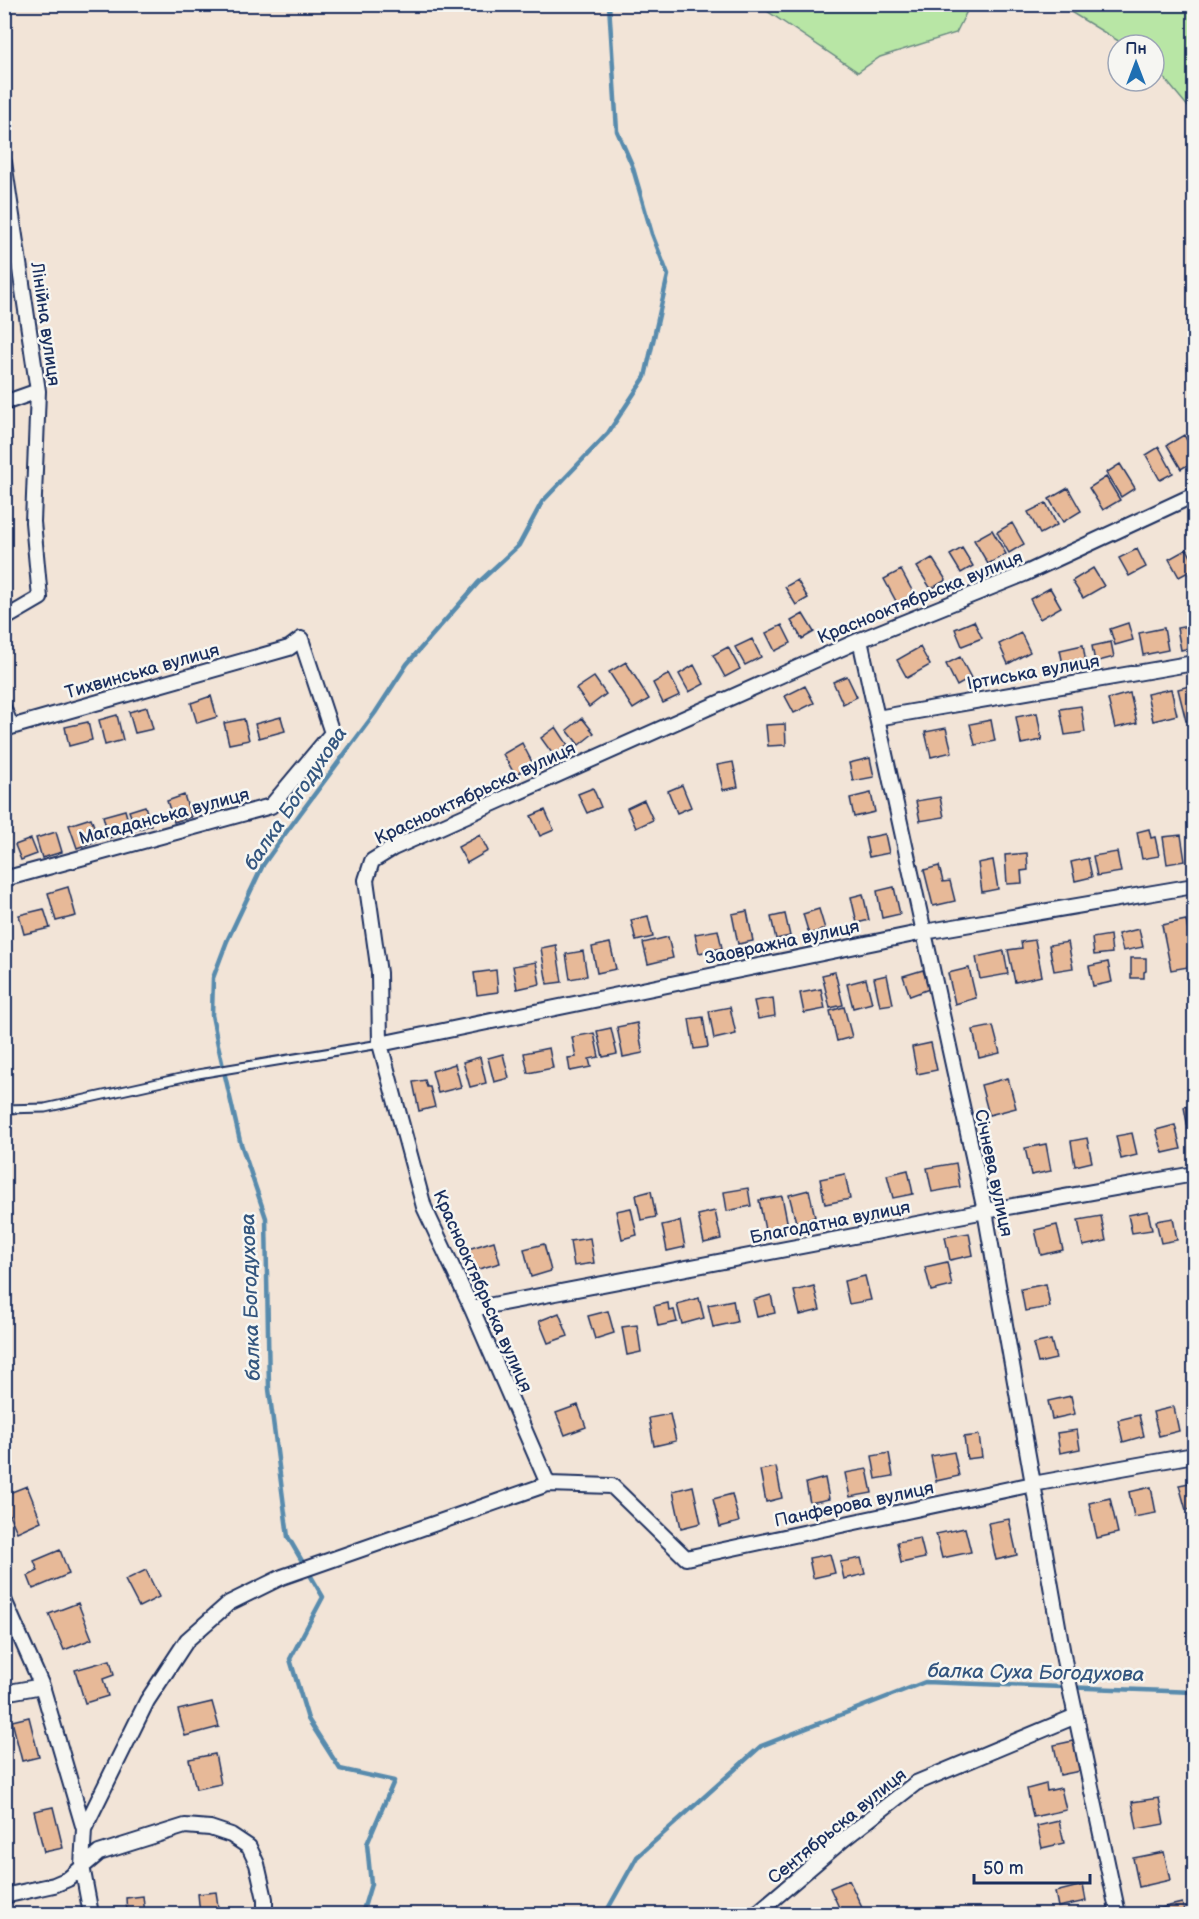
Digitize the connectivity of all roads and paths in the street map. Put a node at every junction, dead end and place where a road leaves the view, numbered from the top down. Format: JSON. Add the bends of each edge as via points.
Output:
{"nodes":[{"id":1,"x":4,"y":162,"type":"edge"},
{"id":2,"x":11,"y":252,"type":"edge"},
{"id":3,"x":38,"y":391,"type":"junction"},
{"id":4,"x":4,"y":403,"type":"edge"},
{"id":5,"x":1194,"y":495,"type":"edge"},
{"id":6,"x":4,"y":619,"type":"edge"},
{"id":7,"x":860,"y":640,"type":"junction"},
{"id":8,"x":289,"y":648,"type":"joint"},
{"id":9,"x":1194,"y":663,"type":"edge"},
{"id":10,"x":4,"y":701,"type":"edge"},
{"id":11,"x":877,"y":718,"type":"junction"},
{"id":12,"x":10,"y":728,"type":"edge"},
{"id":13,"x":4,"y":879,"type":"edge"},
{"id":14,"x":1194,"y":886,"type":"edge"},
{"id":15,"x":924,"y":932,"type":"junction"},
{"id":16,"x":380,"y":1044,"type":"junction"},
{"id":17,"x":4,"y":1109,"type":"edge"},
{"id":18,"x":1194,"y":1173,"type":"edge"},
{"id":19,"x":985,"y":1211,"type":"junction"},
{"id":20,"x":472,"y":1309,"type":"junction"},
{"id":21,"x":1194,"y":1455,"type":"edge"},
{"id":22,"x":548,"y":1484,"type":"junction"},
{"id":23,"x":1033,"y":1484,"type":"junction"},
{"id":24,"x":4,"y":1600,"type":"edge"},
{"id":25,"x":42,"y":1686,"type":"junction"},
{"id":26,"x":4,"y":1694,"type":"edge"},
{"id":27,"x":1076,"y":1716,"type":"junction"},
{"id":28,"x":84,"y":1829,"type":"junction"},
{"id":29,"x":82,"y":1866,"type":"junction"},
{"id":30,"x":4,"y":1896,"type":"edge"},
{"id":31,"x":91,"y":1914,"type":"edge"},
{"id":32,"x":265,"y":1914,"type":"edge"},
{"id":33,"x":756,"y":1914,"type":"edge"},
{"id":34,"x":1118,"y":1914,"type":"edge"}],
"edges":[{"from":1,"to":2,"type":"street","name":"Лінійна вулиця"},
{"from":2,"to":3,"type":"street","name":"Лінійна вулиця"},
{"from":3,"to":4,"type":"street"},
{"from":3,"to":6,"type":"street","name":"Лінійна вулиця","via":[[33,522],[40,598]]},
{"from":5,"to":7,"type":"street","name":"Краснооктябрьска вулиця","via":[[1024,574]]},
{"from":7,"to":11,"type":"street","name":"Січнева вулиця"},
{"from":7,"to":16,"type":"street","name":"Краснооктябрьска вулиця","via":[[393,848],[372,861],[366,879],[379,973]]},
{"from":8,"to":12,"type":"street","name":"Тихвинська вулиця"},
{"from":8,"to":13,"type":"street","name":"Магаданська вулиця","via":[[301,639],[333,733],[271,806]]},
{"from":9,"to":11,"type":"street","name":"Іртиська вулиця"},
{"from":10,"to":12,"type":"lane"},
{"from":11,"to":15,"type":"street","name":"Січнева вулиця"},
{"from":14,"to":15,"type":"street","name":"Заовражна вулиця"},
{"from":15,"to":16,"type":"street","name":"Заовражна вулиця"},
{"from":15,"to":19,"type":"street","name":"Січнева вулиця"},
{"from":16,"to":17,"type":"lane","via":[[198,1074],[45,1108]]},
{"from":16,"to":20,"type":"street","name":"Краснооктябрьска вулиця","via":[[424,1207]]},
{"from":18,"to":19,"type":"street","name":"Благодатна вулиця"},
{"from":19,"to":20,"type":"street","name":"Благодатна вулиця"},
{"from":19,"to":23,"type":"street","name":"Січнева вулиця"},
{"from":20,"to":22,"type":"street","name":"Краснооктябрьска вулиця"},
{"from":21,"to":23,"type":"street","name":"Панферова вулиця"},
{"from":22,"to":23,"type":"street","name":"Панферова вулиця","via":[[612,1486],[686,1558]]},
{"from":22,"to":28,"type":"street","via":[[282,1576],[229,1603],[187,1640],[147,1701]]},
{"from":23,"to":27,"type":"street","name":"Січнева вулиця"},
{"from":24,"to":25,"type":"street"},
{"from":25,"to":26,"type":"street"},
{"from":25,"to":28,"type":"street"},
{"from":27,"to":33,"type":"street","name":"Сентябрьска вулиця","via":[[916,1784]]},
{"from":27,"to":34,"type":"street","name":"Січнева вулиця"},
{"from":28,"to":29,"type":"street"},
{"from":29,"to":30,"type":"street","via":[[54,1885]]},
{"from":29,"to":31,"type":"street"},
{"from":29,"to":32,"type":"street","via":[[99,1853],[130,1842],[185,1826],[210,1828],[231,1834],[249,1847],[257,1864]]}]}
